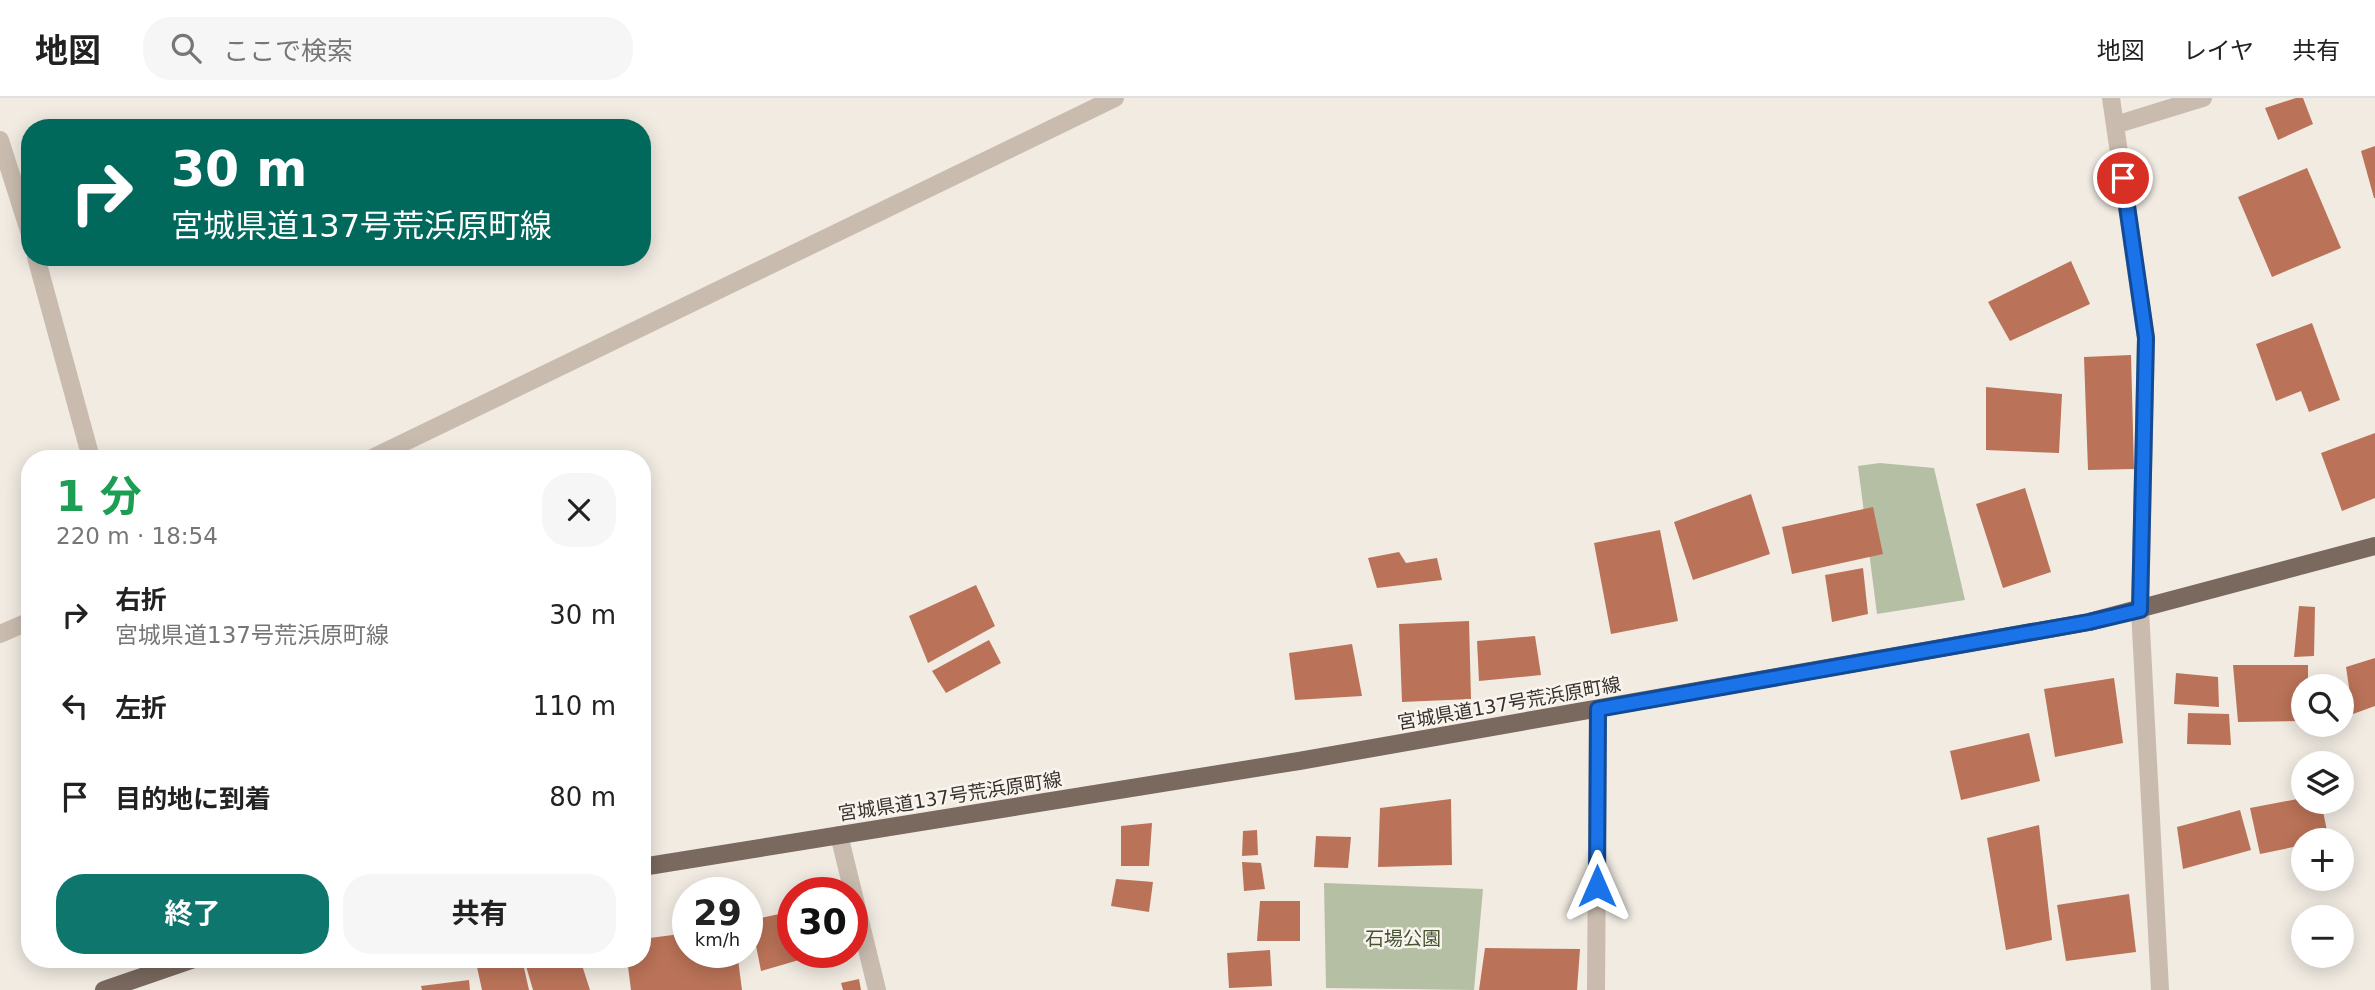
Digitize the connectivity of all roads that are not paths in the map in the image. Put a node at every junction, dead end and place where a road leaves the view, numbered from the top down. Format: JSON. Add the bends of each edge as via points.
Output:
{"nodes":[{"id":1,"x":1115,"y":98,"type":"edge"},
{"id":2,"x":2111,"y":98,"type":"edge"},
{"id":3,"x":2203,"y":98,"type":"edge"},
{"id":4,"x":2115,"y":125,"type":"junction"},
{"id":5,"x":0,"y":139,"type":"edge"},
{"id":6,"x":21,"y":206,"type":"edge"},
{"id":7,"x":38,"y":266,"type":"edge"},
{"id":8,"x":89,"y":450,"type":"edge"},
{"id":9,"x":389,"y":450,"type":"edge"},
{"id":10,"x":2375,"y":546,"type":"edge"},
{"id":11,"x":2140,"y":610,"type":"junction"},
{"id":12,"x":21,"y":625,"type":"edge"},
{"id":13,"x":0,"y":634,"type":"edge"},
{"id":14,"x":1598,"y":709,"type":"junction"},
{"id":15,"x":839,"y":835,"type":"junction"},
{"id":16,"x":651,"y":866,"type":"edge"},
{"id":17,"x":168,"y":968,"type":"edge"},
{"id":18,"x":104,"y":990,"type":"edge"},
{"id":19,"x":877,"y":990,"type":"edge"},
{"id":20,"x":1596,"y":990,"type":"edge"},
{"id":21,"x":2160,"y":990,"type":"edge"}],
"edges":[{"from":1,"to":9,"type":"street"},
{"from":2,"to":4,"type":"street"},
{"from":3,"to":4,"type":"street"},
{"from":4,"to":11,"type":"street","via":[[2146,338]]},
{"from":5,"to":6,"type":"street"},
{"from":7,"to":8,"type":"street"},
{"from":10,"to":11,"type":"main road","name":"宮城県道137号荒浜原町線"},
{"from":11,"to":14,"type":"main road","name":"宮城県道137号荒浜原町線"},
{"from":11,"to":21,"type":"street"},
{"from":12,"to":13,"type":"street"},
{"from":14,"to":15,"type":"main road","name":"宮城県道137号荒浜原町線"},
{"from":14,"to":20,"type":"street"},
{"from":15,"to":16,"type":"main road","name":"宮城県道137号荒浜原町線"},
{"from":15,"to":19,"type":"street"},
{"from":17,"to":18,"type":"main road"}]}
